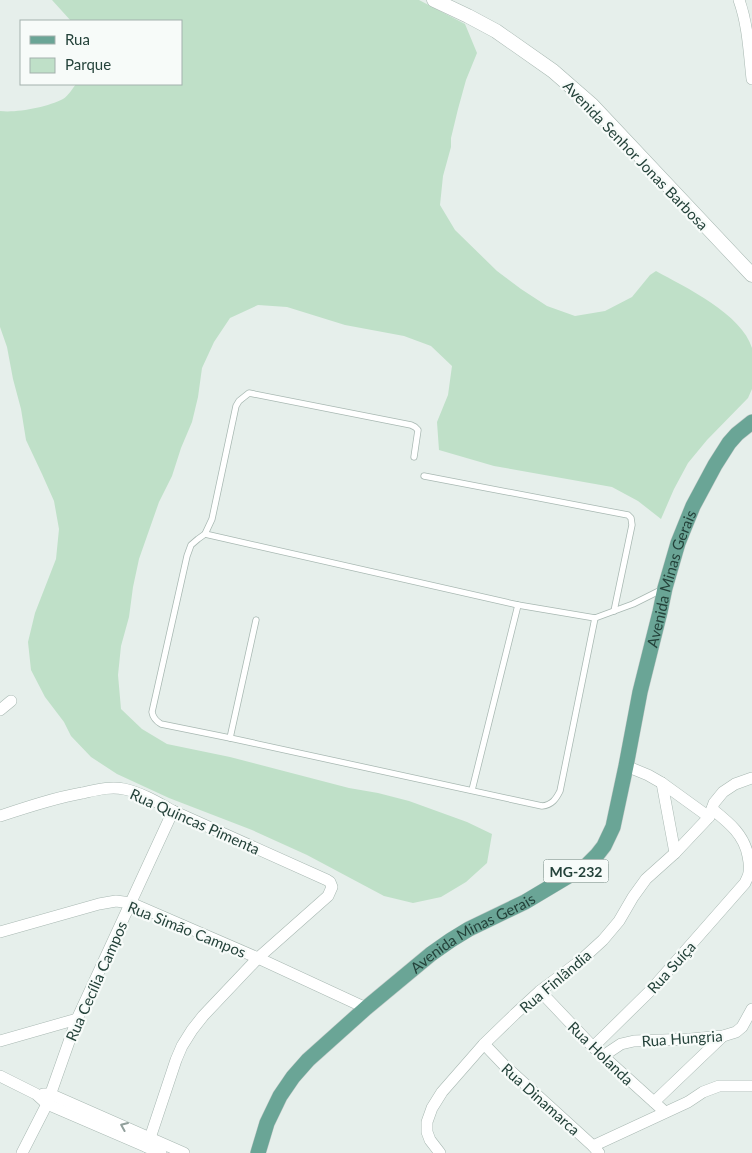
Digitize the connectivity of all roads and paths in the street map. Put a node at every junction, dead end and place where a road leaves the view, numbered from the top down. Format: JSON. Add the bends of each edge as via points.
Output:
{"nodes":[{"id":1,"x":434,"y":0,"type":"edge"},
{"id":2,"x":739,"y":0,"type":"edge"},
{"id":3,"x":752,"y":79,"type":"edge"},
{"id":4,"x":752,"y":275,"type":"edge"},
{"id":5,"x":752,"y":422,"type":"edge"},
{"id":6,"x":752,"y":434,"type":"edge"},
{"id":7,"x":414,"y":457,"type":"dead end"},
{"id":8,"x":715,"y":465,"type":"junction"},
{"id":9,"x":424,"y":476,"type":"dead end"},
{"id":10,"x":205,"y":534,"type":"junction"},
{"id":11,"x":665,"y":588,"type":"junction"},
{"id":12,"x":518,"y":605,"type":"junction"},
{"id":13,"x":614,"y":611,"type":"junction"},
{"id":14,"x":595,"y":618,"type":"junction"},
{"id":15,"x":256,"y":620,"type":"dead end"},
{"id":16,"x":11,"y":701,"type":"dead end"},
{"id":17,"x":0,"y":710,"type":"edge"},
{"id":18,"x":230,"y":738,"type":"junction"},
{"id":19,"x":626,"y":766,"type":"junction"},
{"id":20,"x":752,"y":778,"type":"edge"},
{"id":21,"x":662,"y":783,"type":"junction"},
{"id":22,"x":472,"y":790,"type":"junction"},
{"id":23,"x":173,"y":811,"type":"junction"},
{"id":24,"x":711,"y":813,"type":"junction"},
{"id":25,"x":0,"y":816,"type":"edge"},
{"id":26,"x":675,"y":853,"type":"junction"},
{"id":27,"x":131,"y":903,"type":"junction"},
{"id":28,"x":0,"y":932,"type":"edge"},
{"id":29,"x":258,"y":958,"type":"junction"},
{"id":30,"x":540,"y":991,"type":"junction"},
{"id":31,"x":366,"y":1008,"type":"junction"},
{"id":32,"x":752,"y":1009,"type":"edge"},
{"id":33,"x":77,"y":1019,"type":"junction"},
{"id":34,"x":723,"y":1036,"type":"junction"},
{"id":35,"x":0,"y":1041,"type":"edge"},
{"id":36,"x":484,"y":1044,"type":"junction"},
{"id":37,"x":593,"y":1047,"type":"junction"},
{"id":38,"x":603,"y":1056,"type":"junction"},
{"id":39,"x":0,"y":1076,"type":"edge"},
{"id":40,"x":752,"y":1086,"type":"edge"},
{"id":41,"x":48,"y":1099,"type":"junction"},
{"id":42,"x":654,"y":1102,"type":"junction"},
{"id":43,"x":665,"y":1112,"type":"junction"},
{"id":44,"x":148,"y":1142,"type":"junction"},
{"id":45,"x":596,"y":1149,"type":"edge"},
{"id":46,"x":22,"y":1153,"type":"edge"},
{"id":47,"x":161,"y":1153,"type":"edge"},
{"id":48,"x":184,"y":1153,"type":"edge"},
{"id":49,"x":258,"y":1153,"type":"edge"},
{"id":50,"x":440,"y":1153,"type":"edge"}],
"edges":[{"from":1,"to":4,"type":"street","name":"Avenida Senhor Jonas Barbosa","via":[[496,31],[553,71],[592,105]]},
{"from":2,"to":3,"type":"street","via":[[748,35]]},
{"from":5,"to":8,"type":"main road","number":"MG-232","via":[[730,442]]},
{"from":6,"to":8,"type":"main road","number":"MG-232"},
{"from":7,"to":10,"type":"lane","via":[[418,430],[411,425],[249,393],[236,406],[212,519]]},
{"from":8,"to":11,"type":"main road","name":"Avenida Minas Gerais","number":"MG-232","via":[[693,506]]},
{"from":9,"to":13,"type":"lane","via":[[628,515],[632,525]]},
{"from":10,"to":12,"type":"lane"},
{"from":10,"to":18,"type":"lane","via":[[192,545],[186,556],[152,712],[153,718],[161,724]]},
{"from":11,"to":13,"type":"lane"},
{"from":11,"to":19,"type":"main road","name":"Avenida Minas Gerais","number":"MG-232"},
{"from":12,"to":14,"type":"lane"},
{"from":12,"to":22,"type":"lane"},
{"from":13,"to":14,"type":"lane"},
{"from":14,"to":22,"type":"lane","via":[[557,798],[542,806]]},
{"from":15,"to":18,"type":"lane"},
{"from":16,"to":17,"type":"street"},
{"from":18,"to":22,"type":"lane"},
{"from":19,"to":21,"type":"street"},
{"from":19,"to":31,"type":"main road","name":"Avenida Minas Gerais","number":"MG-232","via":[[613,827],[604,846],[587,865],[525,902],[468,929],[431,954]]},
{"from":20,"to":24,"type":"street","via":[[723,792]]},
{"from":21,"to":24,"type":"street"},
{"from":21,"to":26,"type":"street"},
{"from":23,"to":25,"type":"street","name":"Rua Quincas Pimenta","via":[[140,794],[105,788],[54,798]]},
{"from":23,"to":27,"type":"street","name":"Rua Cecília Campos"},
{"from":23,"to":29,"type":"street","name":"Rua Quincas Pimenta","via":[[330,882],[332,887],[328,896]]},
{"from":24,"to":26,"type":"street","name":"Rua Finlândia"},
{"from":24,"to":37,"type":"street","name":"Rua Suíça","via":[[732,825],[742,838],[749,862],[745,883],[651,990]]},
{"from":26,"to":30,"type":"street","name":"Rua Finlândia","via":[[646,879],[603,940]]},
{"from":27,"to":28,"type":"street","name":"Rua Simão Campos","via":[[99,904]]},
{"from":27,"to":29,"type":"street","name":"Rua Simão Campos"},
{"from":27,"to":33,"type":"street","name":"Rua Cecília Campos"},
{"from":29,"to":31,"type":"street","name":"Rua Simão Campos"},
{"from":29,"to":44,"type":"street","via":[[203,1016],[182,1046]]},
{"from":30,"to":36,"type":"street","name":"Rua Finlândia"},
{"from":30,"to":37,"type":"street","name":"Rua Holanda"},
{"from":31,"to":49,"type":"main road","name":"Avenida Minas Gerais","number":"MG-232","via":[[293,1077],[266,1123]]},
{"from":32,"to":34,"type":"street","name":"Rua Hungria","via":[[742,1027]]},
{"from":33,"to":35,"type":"street"},
{"from":33,"to":41,"type":"street","name":"Rua Cecília Campos"},
{"from":34,"to":38,"type":"street","name":"Rua Hungria","via":[[634,1041],[622,1044]]},
{"from":34,"to":42,"type":"street"},
{"from":36,"to":45,"type":"street","name":"Rua Dinamarca"},
{"from":36,"to":50,"type":"street","name":"Rua Finlândia","via":[[432,1108],[427,1132]]},
{"from":37,"to":38,"type":"street","name":"Rua Holanda"},
{"from":38,"to":42,"type":"street","name":"Rua Holanda"},
{"from":39,"to":41,"type":"street"},
{"from":40,"to":43,"type":"street","via":[[719,1086]]},
{"from":41,"to":44,"type":"street"},
{"from":41,"to":46,"type":"street","name":"Rua Cecília Campos"},
{"from":42,"to":43,"type":"street","name":"Rua Holanda"},
{"from":43,"to":45,"type":"street"},
{"from":44,"to":47,"type":"street"},
{"from":44,"to":48,"type":"street"}]}
